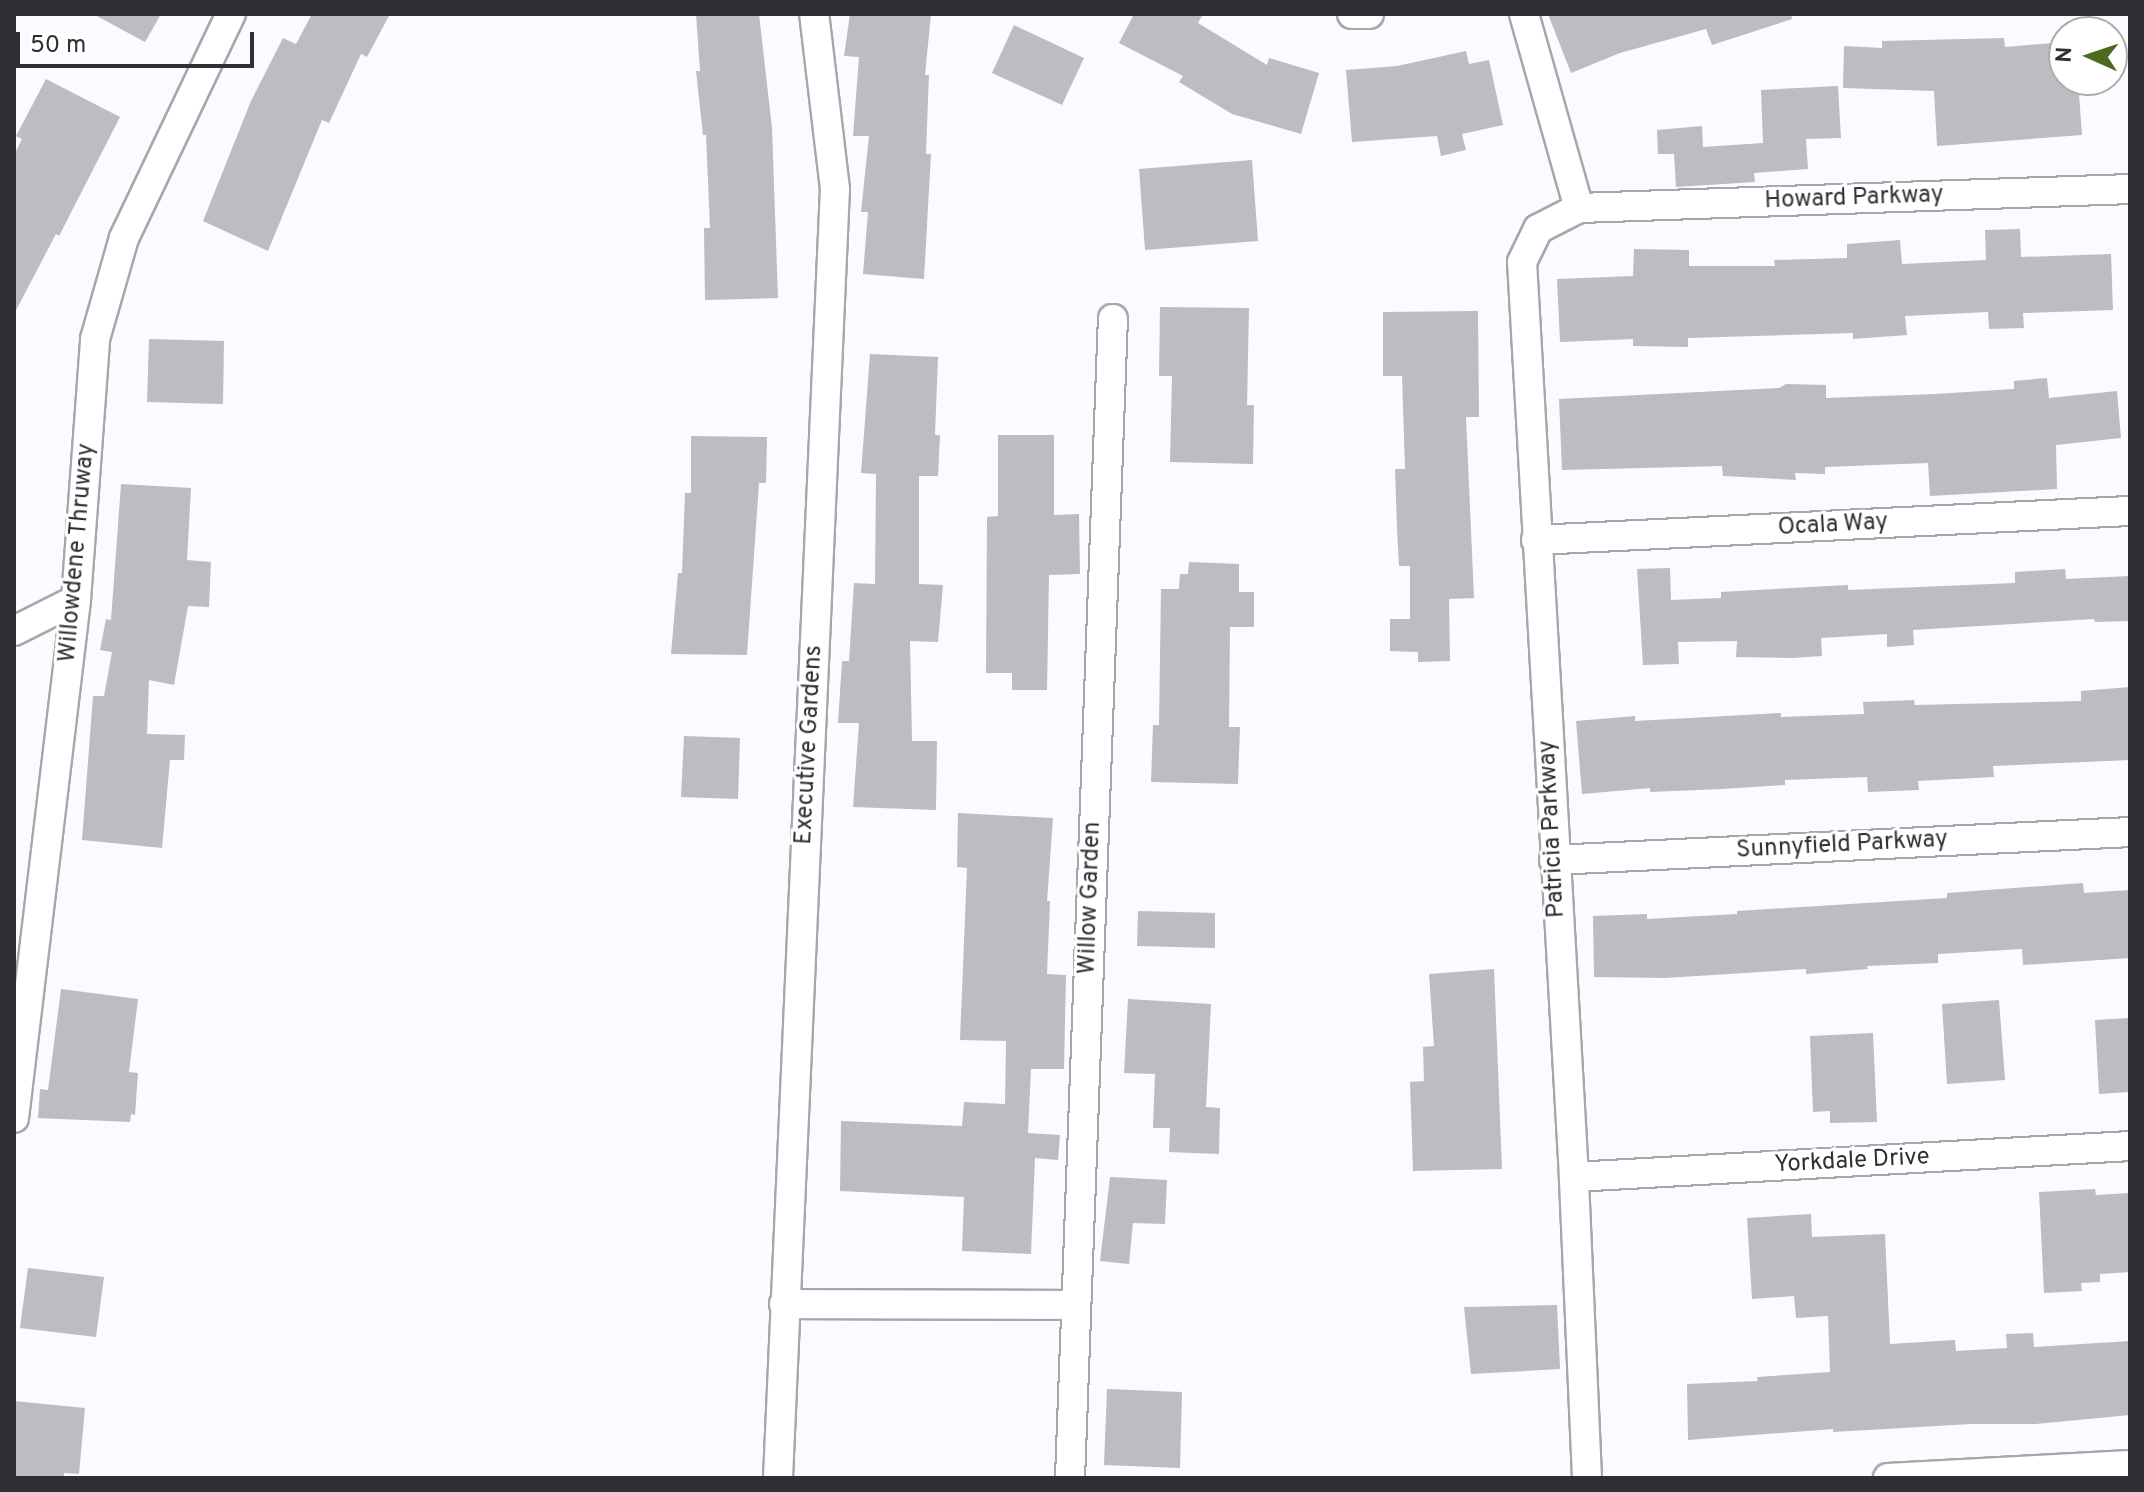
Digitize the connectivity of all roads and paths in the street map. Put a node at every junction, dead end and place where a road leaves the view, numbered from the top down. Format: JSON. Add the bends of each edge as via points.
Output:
{"nodes":[{"id":1,"x":231,"y":14,"type":"edge"},
{"id":2,"x":814,"y":14,"type":"edge"},
{"id":3,"x":1352,"y":14,"type":"edge"},
{"id":4,"x":1369,"y":14,"type":"edge"},
{"id":5,"x":1524,"y":14,"type":"edge"},
{"id":6,"x":2130,"y":189,"type":"edge"},
{"id":7,"x":1579,"y":208,"type":"junction"},
{"id":8,"x":1113,"y":319,"type":"dead end"},
{"id":9,"x":2130,"y":511,"type":"edge"},
{"id":10,"x":1536,"y":540,"type":"junction"},
{"id":11,"x":76,"y":600,"type":"junction"},
{"id":12,"x":14,"y":631,"type":"edge"},
{"id":13,"x":2130,"y":832,"type":"edge"},
{"id":14,"x":1554,"y":860,"type":"junction"},
{"id":15,"x":24,"y":972,"type":"edge"},
{"id":16,"x":14,"y":1118,"type":"edge"},
{"id":17,"x":2130,"y":1146,"type":"edge"},
{"id":18,"x":1574,"y":1177,"type":"junction"},
{"id":19,"x":784,"y":1304,"type":"junction"},
{"id":20,"x":1074,"y":1305,"type":"junction"},
{"id":21,"x":2130,"y":1465,"type":"edge"},
{"id":22,"x":778,"y":1478,"type":"edge"},
{"id":23,"x":1070,"y":1478,"type":"edge"},
{"id":24,"x":1587,"y":1478,"type":"edge"},
{"id":25,"x":1888,"y":1478,"type":"edge"}],
"edges":[{"from":1,"to":11,"type":"street","name":"Willowdene Thruway","via":[[124,238],[95,339]]},
{"from":2,"to":19,"type":"street","name":"Executive Gardens","via":[[835,189]]},
{"from":3,"to":4,"type":"street"},
{"from":5,"to":7,"type":"street"},
{"from":6,"to":7,"type":"street","name":"Howard Parkway"},
{"from":7,"to":10,"type":"street","name":"Patricia Parkway","via":[[1538,229],[1522,262]]},
{"from":8,"to":20,"type":"street","name":"Willow Garden"},
{"from":9,"to":10,"type":"street","name":"Ocala Way"},
{"from":10,"to":14,"type":"street","name":"Patricia Parkway"},
{"from":11,"to":12,"type":"street"},
{"from":11,"to":15,"type":"street","name":"Willowdene Thruway"},
{"from":13,"to":14,"type":"street","name":"Sunnyfield Parkway"},
{"from":14,"to":18,"type":"street","name":"Patricia Parkway"},
{"from":15,"to":16,"type":"street","name":"Willowdene Thruway"},
{"from":17,"to":18,"type":"street","name":"Yorkdale Drive"},
{"from":18,"to":24,"type":"street","name":"Patricia Parkway"},
{"from":19,"to":20,"type":"street"},
{"from":19,"to":22,"type":"street","name":"Executive Gardens"},
{"from":20,"to":23,"type":"street","name":"Willow Garden"},
{"from":21,"to":25,"type":"street"}]}
